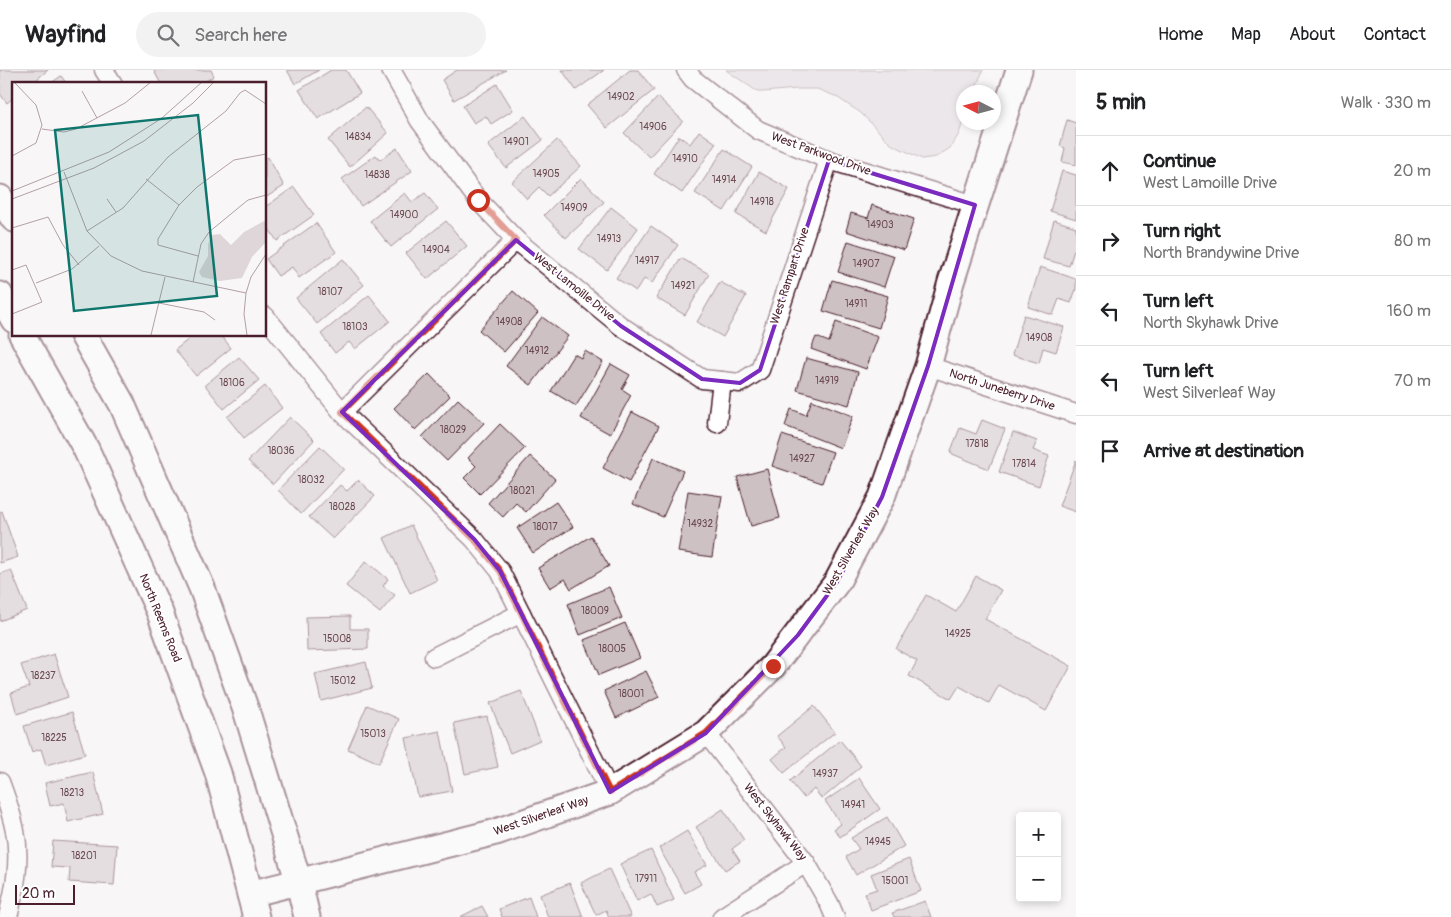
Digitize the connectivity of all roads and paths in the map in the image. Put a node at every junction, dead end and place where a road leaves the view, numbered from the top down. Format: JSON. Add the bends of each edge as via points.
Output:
{"nodes":[{"id":1,"x":104,"y":70,"type":"edge"},
{"id":2,"x":391,"y":70,"type":"edge"},
{"id":3,"x":686,"y":70,"type":"edge"},
{"id":4,"x":1019,"y":70,"type":"edge"},
{"id":5,"x":112,"y":82,"type":"edge"},
{"id":6,"x":829,"y":160,"type":"junction"},
{"id":7,"x":0,"y":198,"type":"edge"},
{"id":8,"x":975,"y":205,"type":"junction"},
{"id":9,"x":12,"y":216,"type":"edge"},
{"id":10,"x":516,"y":240,"type":"junction"},
{"id":11,"x":0,"y":295,"type":"edge"},
{"id":12,"x":12,"y":316,"type":"edge"},
{"id":13,"x":266,"y":317,"type":"edge"},
{"id":14,"x":23,"y":336,"type":"edge"},
{"id":15,"x":84,"y":336,"type":"edge"},
{"id":16,"x":928,"y":366,"type":"junction"},
{"id":17,"x":722,"y":381,"type":"junction"},
{"id":18,"x":740,"y":383,"type":"joint"},
{"id":19,"x":342,"y":412,"type":"junction"},
{"id":20,"x":1076,"y":414,"type":"edge"},
{"id":21,"x":717,"y":423,"type":"dead end"},
{"id":22,"x":521,"y":613,"type":"junction"},
{"id":23,"x":434,"y":657,"type":"dead end"},
{"id":24,"x":706,"y":733,"type":"junction"},
{"id":25,"x":0,"y":782,"type":"edge"},
{"id":26,"x":610,"y":792,"type":"junction"},
{"id":27,"x":806,"y":863,"type":"junction"},
{"id":28,"x":299,"y":883,"type":"junction"},
{"id":29,"x":253,"y":906,"type":"edge"},
{"id":30,"x":8,"y":917,"type":"edge"},
{"id":31,"x":307,"y":917,"type":"edge"},
{"id":32,"x":722,"y":917,"type":"edge"},
{"id":33,"x":835,"y":917,"type":"edge"}],
"edges":[{"from":1,"to":5,"type":"street"},
{"from":2,"to":10,"type":"street","name":"West Lamoille Drive","via":[[420,121],[478,200]]},
{"from":3,"to":6,"type":"street","name":"West Parkwood Drive","via":[[758,130]]},
{"from":4,"to":8,"type":"main road","name":"West Silverleaf Way"},
{"from":6,"to":8,"type":"street","name":"West Parkwood Drive"},
{"from":6,"to":18,"type":"street","name":"West Rampart Drive","via":[[760,370]]},
{"from":7,"to":9,"type":"main road"},
{"from":8,"to":16,"type":"main road","name":"West Silverleaf Way"},
{"from":10,"to":17,"type":"street","name":"West Lamoille Drive","via":[[621,326],[702,379]]},
{"from":10,"to":19,"type":"street"},
{"from":11,"to":12,"type":"main road"},
{"from":13,"to":19,"type":"street"},
{"from":14,"to":29,"type":"main road","name":"North Reems Road","via":[[86,449],[160,613],[218,773]]},
{"from":15,"to":28,"type":"main road","via":[[122,404],[202,588],[247,713]]},
{"from":16,"to":20,"type":"street","name":"North Juneberry Drive"},
{"from":16,"to":24,"type":"main road","name":"West Silverleaf Way","via":[[882,497],[837,582],[773,666]]},
{"from":17,"to":18,"type":"street","name":"West Lamoille Drive"},
{"from":17,"to":21,"type":"street"},
{"from":19,"to":22,"type":"street","via":[[474,539],[500,571]]},
{"from":22,"to":23,"type":"street"},
{"from":22,"to":26,"type":"street"},
{"from":24,"to":26,"type":"main road","name":"West Silverleaf Way"},
{"from":24,"to":27,"type":"street","name":"West Skyhawk Way"},
{"from":25,"to":30,"type":"street","via":[[15,832],[17,865]]},
{"from":26,"to":28,"type":"main road","name":"West Silverleaf Way","via":[[496,832]]},
{"from":27,"to":32,"type":"street"},
{"from":27,"to":33,"type":"street","name":"West Skyhawk Way"},
{"from":28,"to":29,"type":"main road","name":"West Silverleaf Way"},
{"from":28,"to":31,"type":"main road"}]}
